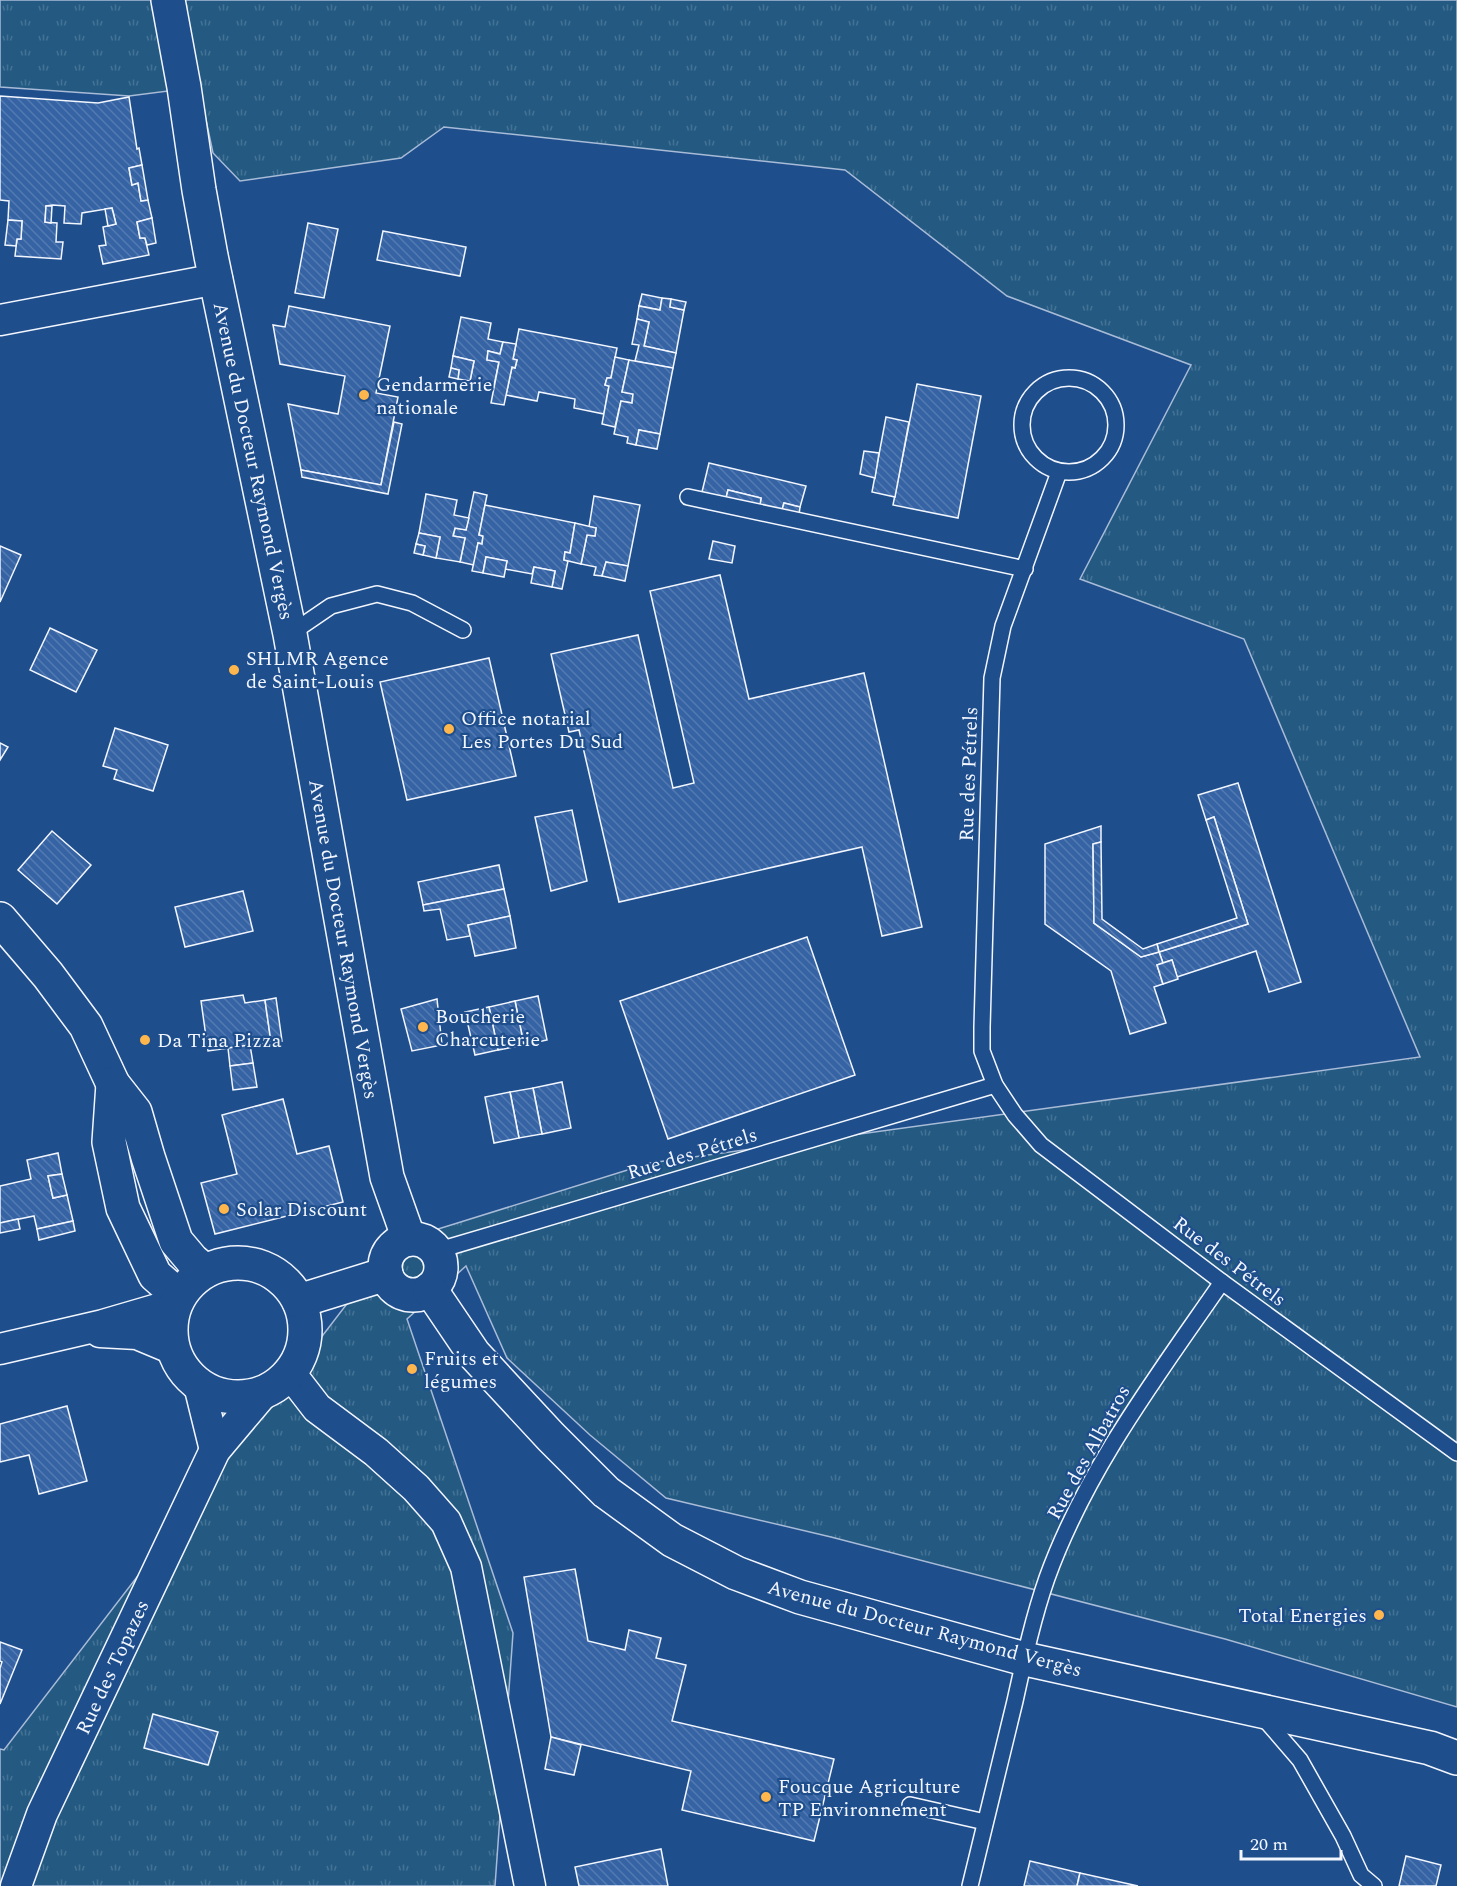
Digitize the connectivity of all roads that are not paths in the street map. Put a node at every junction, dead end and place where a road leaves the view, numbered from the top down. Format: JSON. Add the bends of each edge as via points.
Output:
{"nodes":[{"id":1,"x":168,"y":0,"type":"edge"},
{"id":2,"x":217,"y":279,"type":"junction"},
{"id":3,"x":0,"y":320,"type":"edge"},
{"id":4,"x":1059,"y":472,"type":"junction"},
{"id":5,"x":688,"y":497,"type":"dead end"},
{"id":6,"x":1025,"y":569,"type":"junction"},
{"id":7,"x":463,"y":630,"type":"dead end"},
{"id":8,"x":290,"y":634,"type":"junction"},
{"id":9,"x":0,"y":919,"type":"edge"},
{"id":10,"x":113,"y":1084,"type":"junction"},
{"id":11,"x":995,"y":1085,"type":"junction"},
{"id":12,"x":423,"y":1245,"type":"junction"},
{"id":13,"x":205,"y":1271,"type":"junction"},
{"id":14,"x":386,"y":1274,"type":"junction"},
{"id":15,"x":154,"y":1275,"type":"junction"},
{"id":16,"x":1222,"y":1282,"type":"junction"},
{"id":17,"x":430,"y":1289,"type":"junction"},
{"id":18,"x":177,"y":1300,"type":"junction"},
{"id":19,"x":299,"y":1301,"type":"junction"},
{"id":20,"x":82,"y":1331,"type":"junction"},
{"id":21,"x":0,"y":1349,"type":"edge"},
{"id":22,"x":173,"y":1349,"type":"junction"},
{"id":23,"x":290,"y":1372,"type":"junction"},
{"id":24,"x":199,"y":1385,"type":"junction"},
{"id":25,"x":263,"y":1393,"type":"junction"},
{"id":26,"x":216,"y":1450,"type":"junction"},
{"id":27,"x":1457,"y":1453,"type":"edge"},
{"id":28,"x":1025,"y":1659,"type":"junction"},
{"id":29,"x":1256,"y":1709,"type":"junction"},
{"id":30,"x":1457,"y":1758,"type":"edge"},
{"id":31,"x":910,"y":1805,"type":"dead end"},
{"id":32,"x":985,"y":1822,"type":"junction"},
{"id":33,"x":16,"y":1886,"type":"edge"},
{"id":34,"x":530,"y":1886,"type":"edge"},
{"id":35,"x":970,"y":1886,"type":"edge"},
{"id":36,"x":1374,"y":1886,"type":"edge"}],
"edges":[{"from":1,"to":2,"type":"main road","name":"Avenue du Docteur Raymond Vergès"},
{"from":2,"to":3,"type":"street"},
{"from":2,"to":8,"type":"main road","name":"Avenue du Docteur Raymond Vergès"},
{"from":4,"to":4,"type":"lane","via":[[1080,472],[1099,462],[1112,446],[1116,425],[1112,404],[1098,388],[1079,379],[1057,379],[1039,388],[1026,405],[1021,426],[1026,446],[1040,463]]},
{"from":4,"to":6,"type":"lane","name":"Rue des Pétrels"},
{"from":5,"to":6,"type":"lane"},
{"from":6,"to":11,"type":"lane","name":"Rue des Pétrels","via":[[1003,626],[992,678],[982,1051]]},
{"from":7,"to":8,"type":"lane","via":[[412,603],[377,594],[331,606]]},
{"from":8,"to":12,"type":"main road","name":"Avenue du Docteur Raymond Vergès","via":[[387,1177]]},
{"from":9,"to":10,"type":"main road","via":[[86,1026]]},
{"from":10,"to":13,"type":"main road","via":[[135,1112],[176,1241]]},
{"from":10,"to":15,"type":"main road","via":[[108,1142],[123,1208]]},
{"from":11,"to":12,"type":"lane","name":"Rue des Pétrels"},
{"from":11,"to":16,"type":"lane","name":"Rue des Pétrels","via":[[1041,1145]]},
{"from":12,"to":14,"type":"main road","via":[[393,1247]]},
{"from":12,"to":17,"type":"main road","via":[[440,1259],[440,1275]]},
{"from":13,"to":18,"type":"main road","via":[[186,1286]]},
{"from":13,"to":19,"type":"main road","via":[[227,1264],[251,1264],[279,1276]]},
{"from":14,"to":17,"type":"main road","via":[[396,1289],[405,1293]]},
{"from":14,"to":19,"type":"main road"},
{"from":15,"to":18,"type":"main road"},
{"from":15,"to":20,"type":"street","via":[[136,1300]]},
{"from":16,"to":27,"type":"lane","name":"Rue des Pétrels"},
{"from":16,"to":28,"type":"lane","name":"Rue des Albatros","via":[[1144,1395],[1066,1533],[1047,1579]]},
{"from":17,"to":28,"type":"main road","name":"Avenue du Docteur Raymond Vergès","via":[[474,1354],[551,1437],[606,1492],[672,1540],[736,1572],[800,1597]]},
{"from":18,"to":20,"type":"street"},
{"from":18,"to":22,"type":"main road","via":[[171,1319]]},
{"from":19,"to":23,"type":"main road","via":[[305,1338]]},
{"from":20,"to":21,"type":"street"},
{"from":20,"to":22,"type":"street","via":[[137,1334]]},
{"from":22,"to":24,"type":"main road","via":[[183,1369]]},
{"from":23,"to":25,"type":"main road"},
{"from":23,"to":34,"type":"street","via":[[317,1408],[376,1452],[446,1522],[465,1567]]},
{"from":24,"to":25,"type":"main road","via":[[219,1395]]},
{"from":24,"to":26,"type":"street"},
{"from":25,"to":26,"type":"street","name":"Rue des Topazes"},
{"from":26,"to":33,"type":"street","name":"Rue des Topazes","via":[[42,1814]]},
{"from":28,"to":29,"type":"main road","name":"Avenue du Docteur Raymond Vergès"},
{"from":28,"to":32,"type":"lane","name":"Rue des Albatros"},
{"from":29,"to":30,"type":"main road","name":"Avenue du Docteur Raymond Vergès","via":[[1430,1748]]},
{"from":29,"to":36,"type":"lane","via":[[1300,1761],[1361,1875]]},
{"from":31,"to":32,"type":"lane"},
{"from":32,"to":35,"type":"lane","name":"Rue des Albatros"}]}
